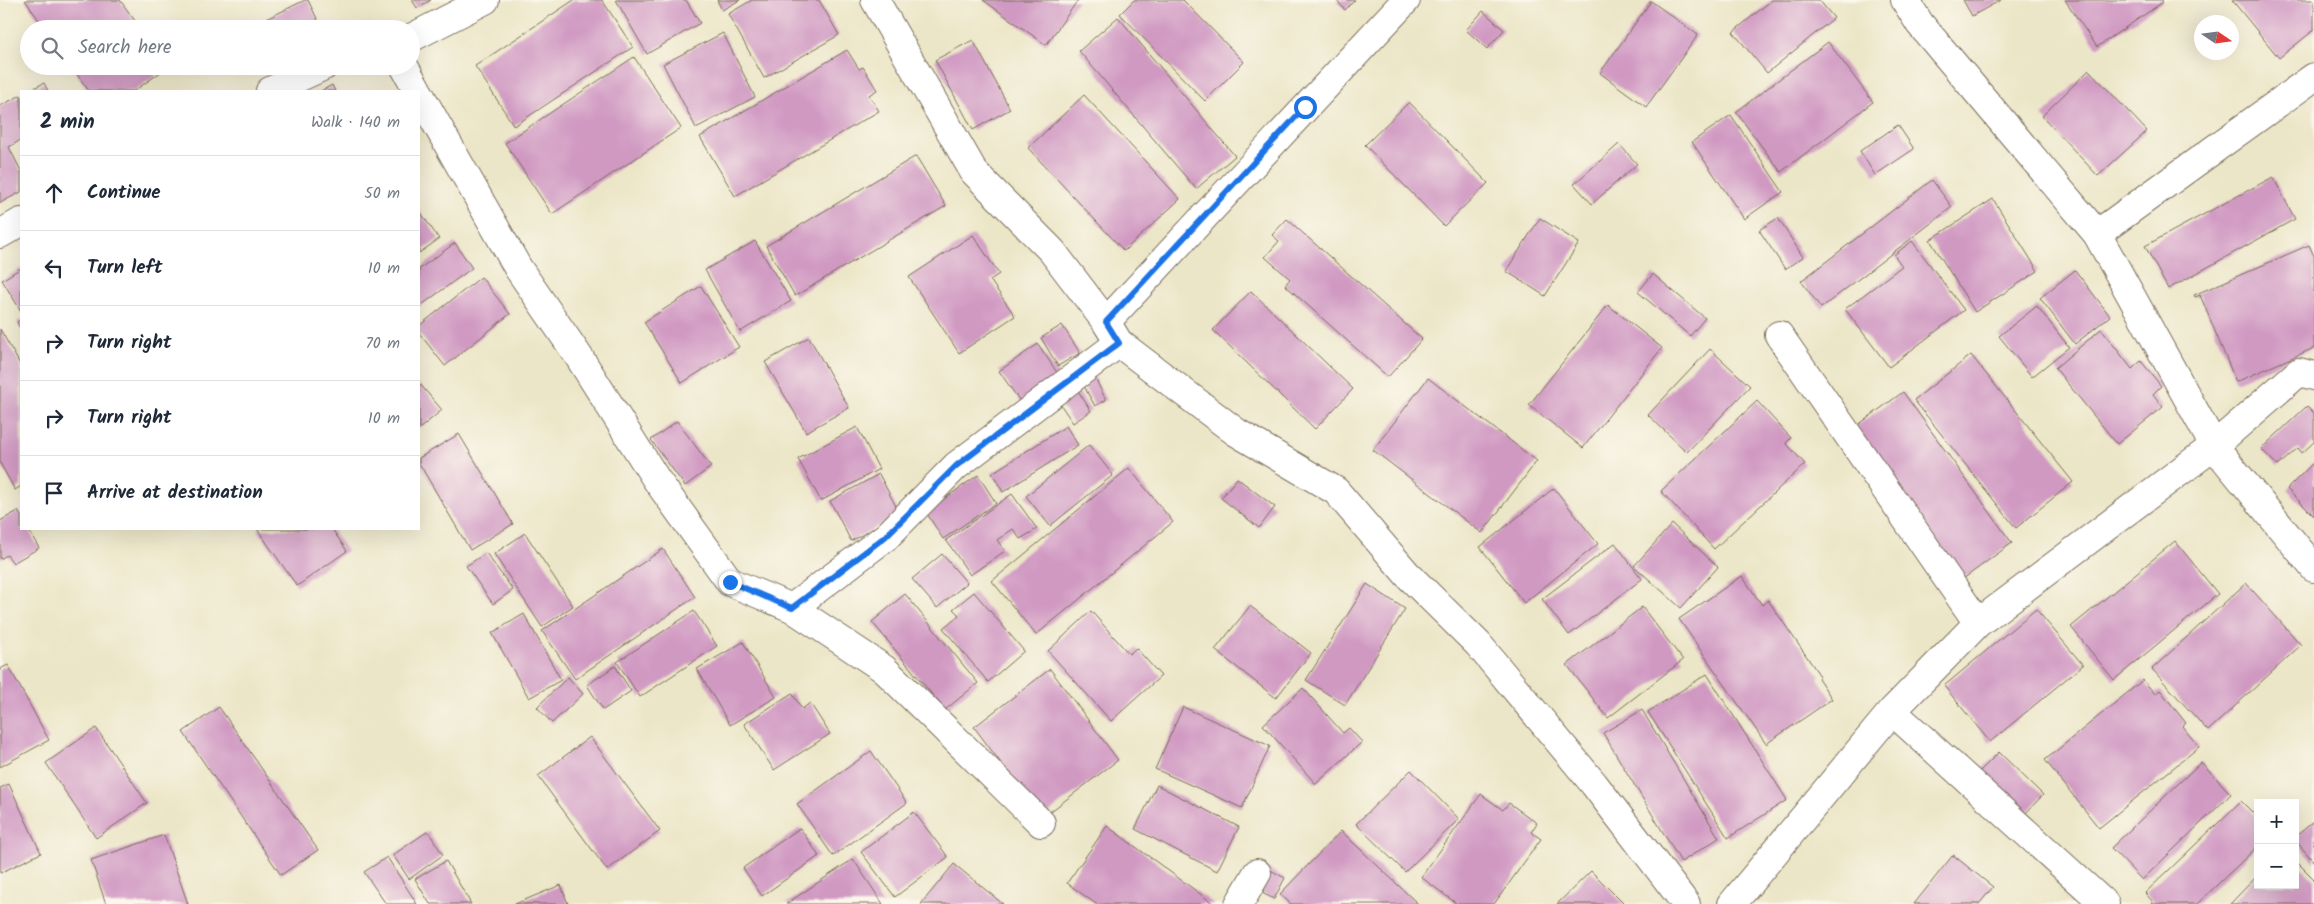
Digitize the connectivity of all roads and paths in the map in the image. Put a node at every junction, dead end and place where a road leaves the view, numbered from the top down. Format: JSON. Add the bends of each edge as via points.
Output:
{"nodes":[{"id":1,"x":485,"y":0,"type":"edge"},
{"id":2,"x":875,"y":0,"type":"edge"},
{"id":3,"x":1406,"y":0,"type":"edge"},
{"id":4,"x":1905,"y":0,"type":"edge"},
{"id":5,"x":420,"y":33,"type":"edge"},
{"id":6,"x":305,"y":75,"type":"edge"},
{"id":7,"x":409,"y":75,"type":"edge"},
{"id":8,"x":2314,"y":77,"type":"edge"},
{"id":9,"x":272,"y":90,"type":"edge"},
{"id":10,"x":417,"y":90,"type":"edge"},
{"id":11,"x":420,"y":96,"type":"edge"},
{"id":12,"x":20,"y":223,"type":"edge"},
{"id":13,"x":0,"y":234,"type":"edge"},
{"id":14,"x":2097,"y":234,"type":"junction"},
{"id":15,"x":1113,"y":333,"type":"junction"},
{"id":16,"x":1779,"y":335,"type":"dead end"},
{"id":17,"x":2314,"y":376,"type":"edge"},
{"id":18,"x":2214,"y":446,"type":"junction"},
{"id":19,"x":2314,"y":568,"type":"edge"},
{"id":20,"x":792,"y":608,"type":"junction"},
{"id":21,"x":1978,"y":623,"type":"junction"},
{"id":22,"x":1892,"y":711,"type":"junction"},
{"id":23,"x":1041,"y":823,"type":"dead end"},
{"id":24,"x":1257,"y":873,"type":"dead end"},
{"id":25,"x":1239,"y":904,"type":"edge"},
{"id":26,"x":1686,"y":904,"type":"edge"},
{"id":27,"x":1732,"y":904,"type":"edge"},
{"id":28,"x":2105,"y":904,"type":"edge"}],
"edges":[{"from":1,"to":5,"type":"street"},
{"from":2,"to":15,"type":"street","via":[[974,172],[1052,251]]},
{"from":3,"to":15,"type":"street"},
{"from":4,"to":14,"type":"street","via":[[1920,24]]},
{"from":6,"to":9,"type":"street"},
{"from":7,"to":10,"type":"street"},
{"from":8,"to":14,"type":"street"},
{"from":11,"to":20,"type":"street","via":[[518,268],[580,357],[656,479],[724,574],[730,582]]},
{"from":12,"to":13,"type":"street"},
{"from":14,"to":18,"type":"street"},
{"from":15,"to":20,"type":"street","via":[[956,466],[886,536]]},
{"from":15,"to":26,"type":"street","via":[[1236,432],[1336,491],[1407,574],[1478,644],[1594,784]]},
{"from":16,"to":21,"type":"street"},
{"from":17,"to":18,"type":"street","via":[[2299,372]]},
{"from":18,"to":19,"type":"street"},
{"from":18,"to":21,"type":"street"},
{"from":20,"to":23,"type":"street","via":[[884,669]]},
{"from":21,"to":22,"type":"street"},
{"from":22,"to":27,"type":"street"},
{"from":22,"to":28,"type":"street"},
{"from":24,"to":25,"type":"street"}]}
